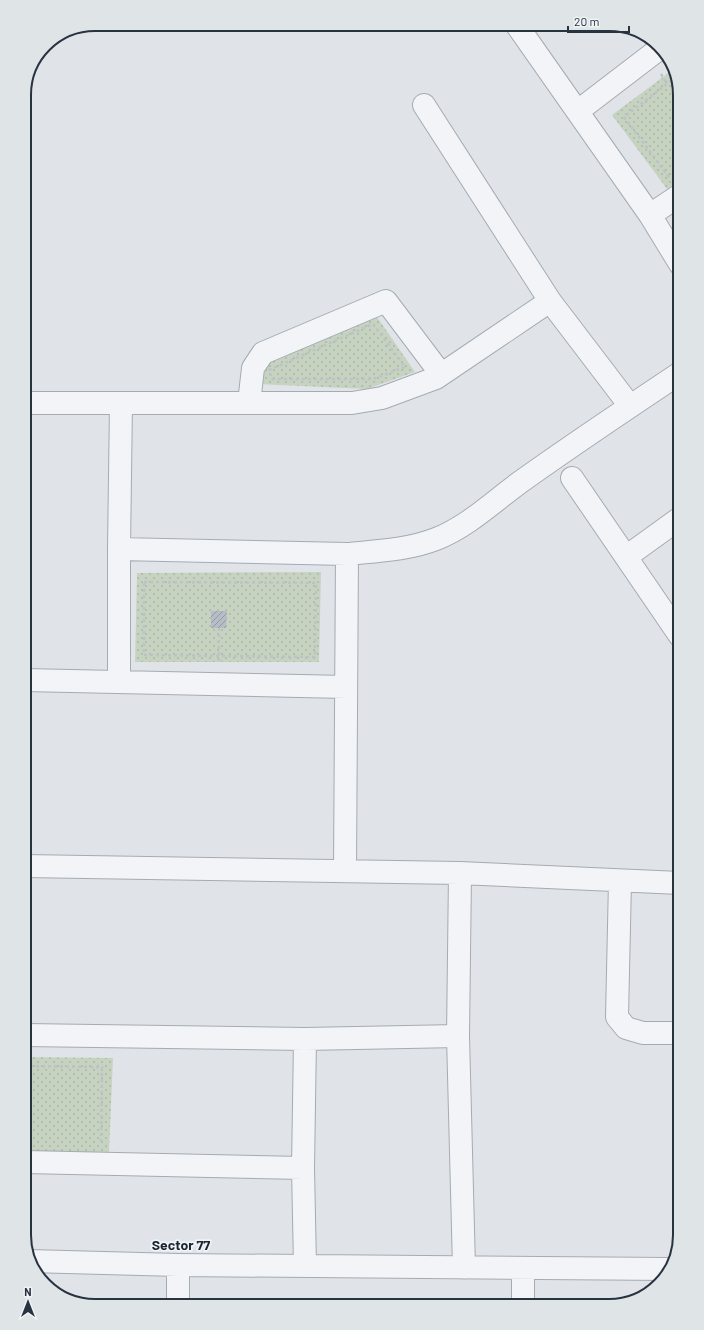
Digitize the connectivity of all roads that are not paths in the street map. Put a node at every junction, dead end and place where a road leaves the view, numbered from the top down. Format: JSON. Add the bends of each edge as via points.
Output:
{"nodes":[{"id":1,"x":521,"y":31,"type":"edge"},
{"id":2,"x":656,"y":52,"type":"edge"},
{"id":3,"x":424,"y":105,"type":"dead end"},
{"id":4,"x":578,"y":111,"type":"junction"},
{"id":5,"x":673,"y":191,"type":"edge"},
{"id":6,"x":650,"y":215,"type":"junction"},
{"id":7,"x":673,"y":253,"type":"edge"},
{"id":8,"x":550,"y":301,"type":"junction"},
{"id":9,"x":441,"y":374,"type":"junction"},
{"id":10,"x":673,"y":378,"type":"edge"},
{"id":11,"x":31,"y":402,"type":"edge"},
{"id":12,"x":121,"y":402,"type":"junction"},
{"id":13,"x":249,"y":402,"type":"junction"},
{"id":14,"x":630,"y":406,"type":"junction"},
{"id":15,"x":572,"y":478,"type":"dead end"},
{"id":16,"x":673,"y":523,"type":"edge"},
{"id":17,"x":119,"y":549,"type":"junction"},
{"id":18,"x":347,"y":554,"type":"junction"},
{"id":19,"x":626,"y":557,"type":"junction"},
{"id":20,"x":673,"y":626,"type":"edge"},
{"id":21,"x":31,"y":680,"type":"edge"},
{"id":22,"x":119,"y":682,"type":"junction"},
{"id":23,"x":346,"y":688,"type":"junction"},
{"id":24,"x":31,"y":866,"type":"edge"},
{"id":25,"x":345,"y":870,"type":"junction"},
{"id":26,"x":460,"y":873,"type":"junction"},
{"id":27,"x":620,"y":880,"type":"junction"},
{"id":28,"x":673,"y":883,"type":"edge"},
{"id":29,"x":673,"y":1033,"type":"edge"},
{"id":30,"x":31,"y":1035,"type":"edge"},
{"id":31,"x":458,"y":1036,"type":"junction"},
{"id":32,"x":305,"y":1038,"type":"junction"},
{"id":33,"x":31,"y":1162,"type":"edge"},
{"id":34,"x":303,"y":1168,"type":"junction"},
{"id":35,"x":37,"y":1261,"type":"edge"},
{"id":36,"x":178,"y":1265,"type":"junction"},
{"id":37,"x":305,"y":1266,"type":"junction"},
{"id":38,"x":464,"y":1268,"type":"junction"},
{"id":39,"x":523,"y":1268,"type":"junction"},
{"id":40,"x":662,"y":1270,"type":"edge"},
{"id":41,"x":178,"y":1299,"type":"edge"},
{"id":42,"x":523,"y":1299,"type":"edge"}],
"edges":[{"from":1,"to":4,"type":"street"},
{"from":2,"to":4,"type":"street"},
{"from":3,"to":8,"type":"street"},
{"from":4,"to":6,"type":"street"},
{"from":5,"to":6,"type":"street"},
{"from":6,"to":7,"type":"street"},
{"from":8,"to":9,"type":"street"},
{"from":8,"to":14,"type":"street"},
{"from":9,"to":13,"type":"street","via":[[382,398],[352,402]]},
{"from":9,"to":13,"type":"street","via":[[386,301],[262,354],[253,368]]},
{"from":10,"to":14,"type":"street"},
{"from":11,"to":12,"type":"street"},
{"from":12,"to":13,"type":"street"},
{"from":12,"to":17,"type":"street"},
{"from":14,"to":18,"type":"street","via":[[519,483],[477,516],[438,538],[397,549]]},
{"from":15,"to":19,"type":"street"},
{"from":16,"to":19,"type":"street"},
{"from":17,"to":18,"type":"street"},
{"from":17,"to":22,"type":"street"},
{"from":18,"to":23,"type":"street"},
{"from":19,"to":20,"type":"street"},
{"from":21,"to":22,"type":"street"},
{"from":22,"to":23,"type":"street"},
{"from":23,"to":25,"type":"street"},
{"from":24,"to":25,"type":"street"},
{"from":25,"to":26,"type":"street"},
{"from":26,"to":27,"type":"street"},
{"from":26,"to":31,"type":"street"},
{"from":27,"to":28,"type":"street"},
{"from":27,"to":29,"type":"street","via":[[616,1017],[626,1028]]},
{"from":30,"to":32,"type":"street"},
{"from":31,"to":32,"type":"street"},
{"from":31,"to":38,"type":"street"},
{"from":32,"to":34,"type":"street"},
{"from":33,"to":34,"type":"street"},
{"from":34,"to":37,"type":"street"},
{"from":35,"to":36,"type":"street"},
{"from":36,"to":37,"type":"street"},
{"from":36,"to":41,"type":"street"},
{"from":37,"to":38,"type":"street"},
{"from":38,"to":39,"type":"street"},
{"from":39,"to":40,"type":"street"},
{"from":39,"to":42,"type":"street"}]}
